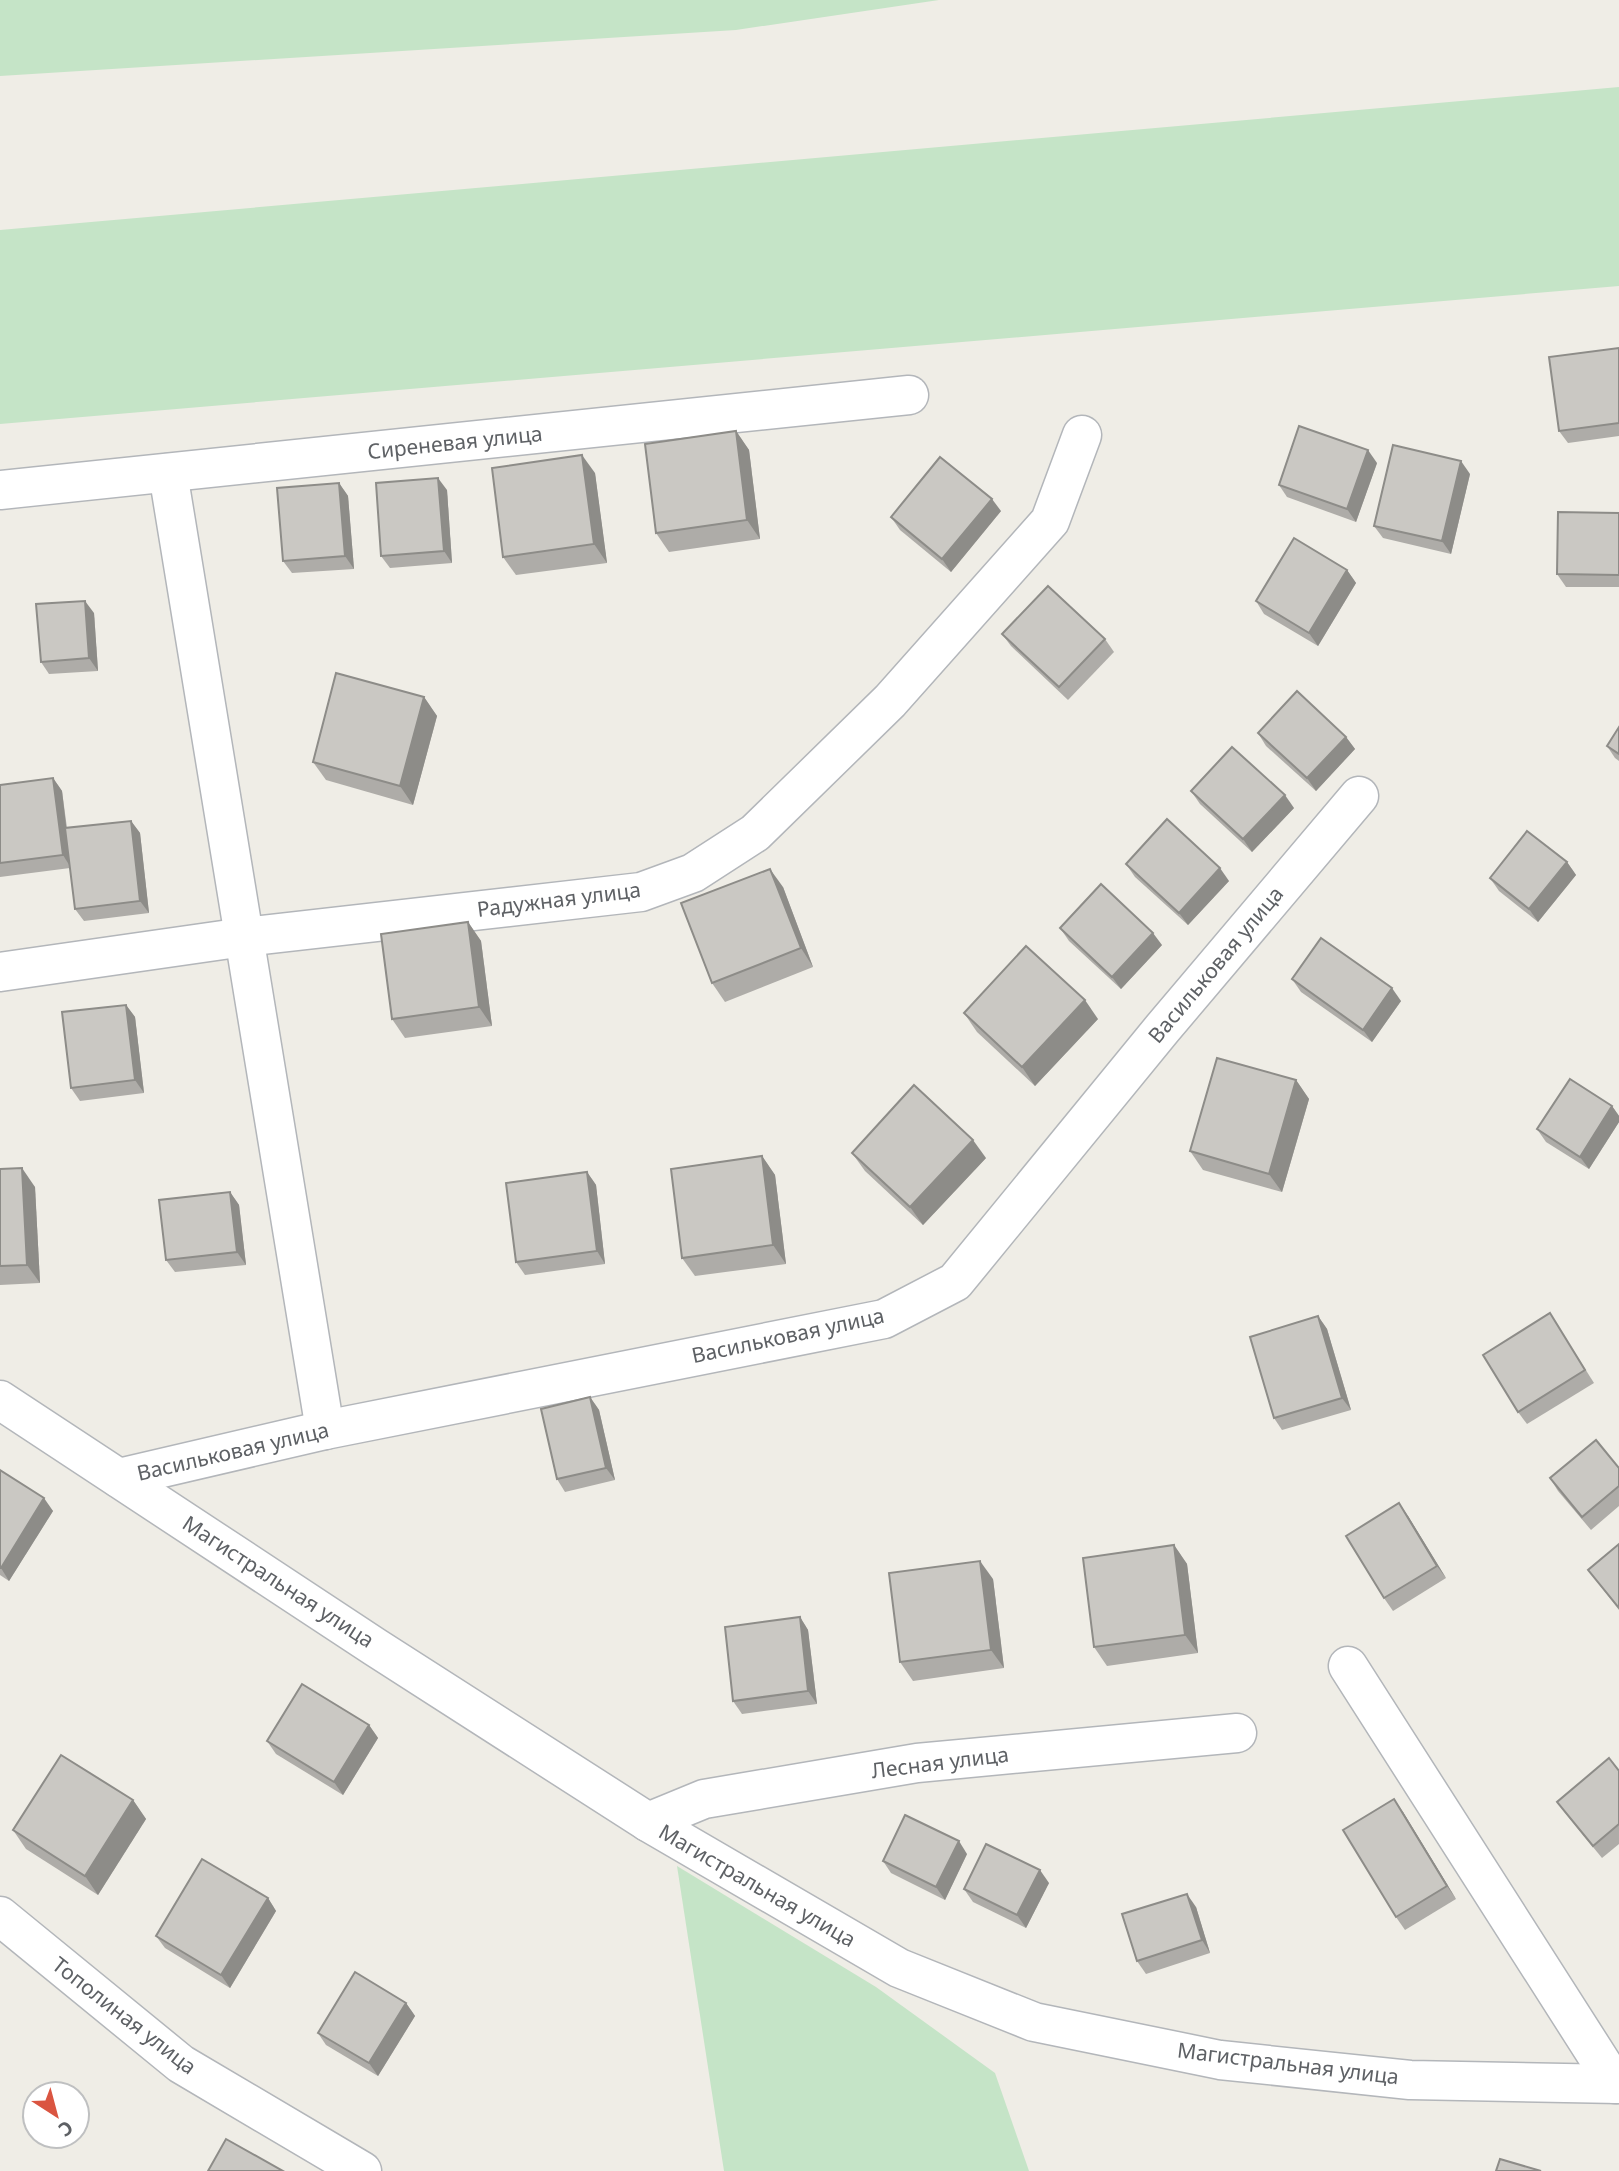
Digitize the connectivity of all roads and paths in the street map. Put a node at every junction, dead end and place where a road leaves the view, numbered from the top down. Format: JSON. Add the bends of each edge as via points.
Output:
{"nodes":[{"id":1,"x":909,"y":394,"type":"dead end"},
{"id":2,"x":1082,"y":435,"type":"dead end"},
{"id":3,"x":168,"y":473,"type":"junction"},
{"id":4,"x":0,"y":490,"type":"edge"},
{"id":5,"x":1359,"y":796,"type":"dead end"},
{"id":6,"x":244,"y":937,"type":"junction"},
{"id":7,"x":0,"y":972,"type":"edge"},
{"id":8,"x":0,"y":1400,"type":"edge"},
{"id":9,"x":325,"y":1430,"type":"junction"},
{"id":10,"x":119,"y":1478,"type":"junction"},
{"id":11,"x":1348,"y":1666,"type":"dead end"},
{"id":12,"x":1237,"y":1733,"type":"dead end"},
{"id":13,"x":649,"y":1822,"type":"junction"},
{"id":14,"x":0,"y":1916,"type":"edge"},
{"id":15,"x":1617,"y":2084,"type":"edge"},
{"id":16,"x":362,"y":2171,"type":"edge"}],
"edges":[{"from":1,"to":3,"type":"street","name":"Сиреневая улица"},
{"from":2,"to":6,"type":"street","name":"Радужная улица","via":[[1050,521],[890,701],[755,833],[693,873],[642,892]]},
{"from":3,"to":4,"type":"street","name":"Сиреневая улица"},
{"from":3,"to":6,"type":"street"},
{"from":5,"to":9,"type":"street","name":"Васильковая улица","via":[[955,1282],[884,1318]]},
{"from":6,"to":7,"type":"street","name":"Радужная улица"},
{"from":6,"to":9,"type":"street"},
{"from":8,"to":10,"type":"street","name":"Магистральная улица"},
{"from":9,"to":10,"type":"street","name":"Васильковая улица"},
{"from":10,"to":13,"type":"street","name":"Магистральная улица"},
{"from":11,"to":15,"type":"street"},
{"from":12,"to":13,"type":"street","name":"Лесная улица","via":[[917,1763],[704,1799]]},
{"from":13,"to":15,"type":"street","name":"Магистральная улица","via":[[899,1968],[1034,2022],[1220,2060],[1410,2080]]},
{"from":14,"to":16,"type":"street","name":"Тополиная улица","via":[[180,2064]]}]}
